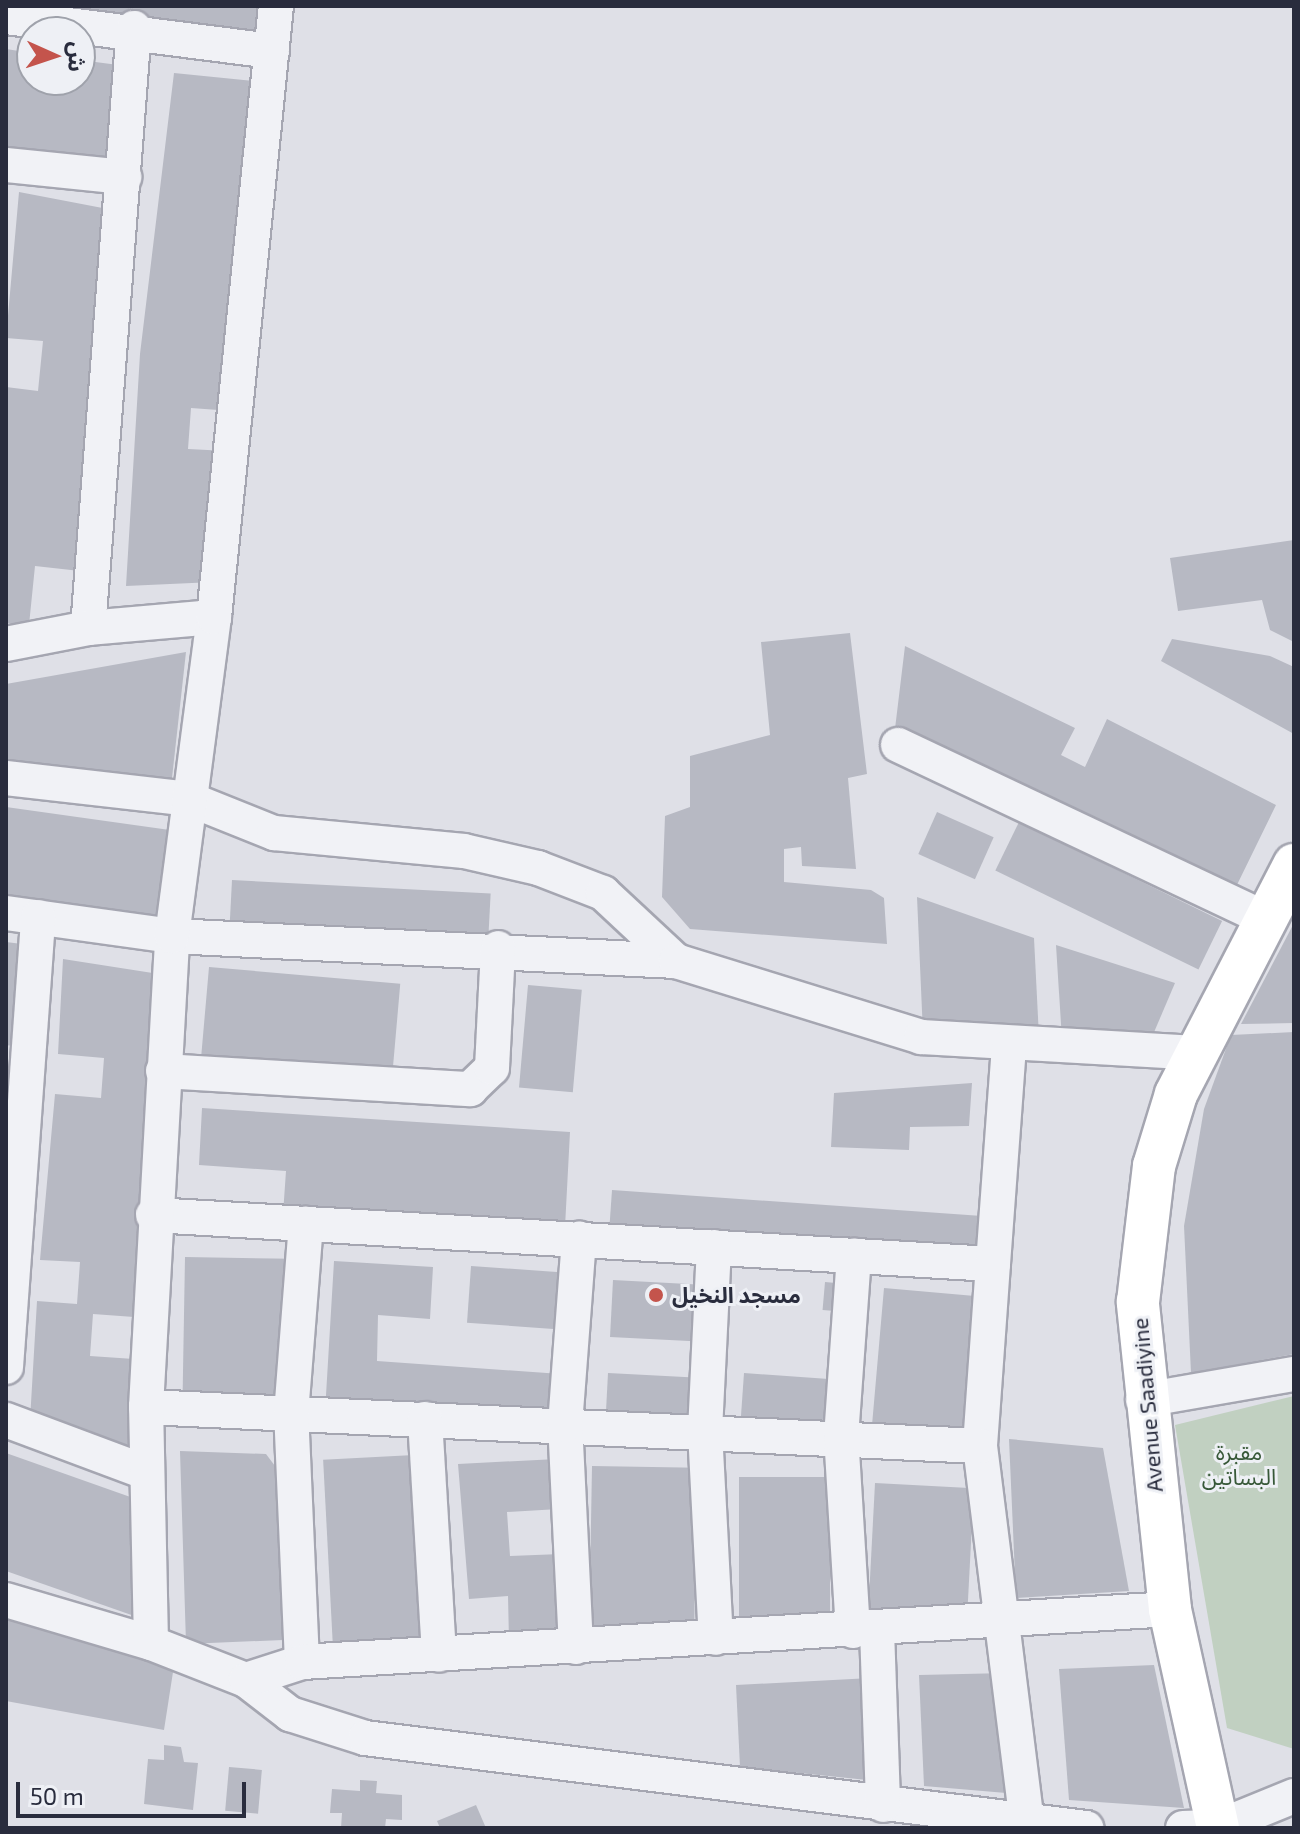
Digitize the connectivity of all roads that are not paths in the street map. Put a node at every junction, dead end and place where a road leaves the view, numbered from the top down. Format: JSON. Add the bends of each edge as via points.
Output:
{"nodes":[{"id":1,"x":276,"y":6,"type":"edge"},
{"id":2,"x":6,"y":17,"type":"edge"},
{"id":3,"x":134,"y":28,"type":"junction"},
{"id":4,"x":272,"y":51,"type":"junction"},
{"id":5,"x":6,"y":165,"type":"edge"},
{"id":6,"x":124,"y":177,"type":"junction"},
{"id":7,"x":214,"y":617,"type":"junction"},
{"id":8,"x":88,"y":628,"type":"junction"},
{"id":9,"x":6,"y":644,"type":"edge"},
{"id":10,"x":898,"y":745,"type":"dead end"},
{"id":11,"x":6,"y":778,"type":"edge"},
{"id":12,"x":189,"y":799,"type":"junction"},
{"id":13,"x":1294,"y":865,"type":"edge"},
{"id":14,"x":22,"y":915,"type":"edge"},
{"id":15,"x":1266,"y":919,"type":"junction"},
{"id":16,"x":172,"y":936,"type":"junction"},
{"id":17,"x":498,"y":948,"type":"junction"},
{"id":18,"x":676,"y":961,"type":"junction"},
{"id":19,"x":1009,"y":1047,"type":"junction"},
{"id":20,"x":1197,"y":1053,"type":"junction"},
{"id":21,"x":17,"y":1056,"type":"edge"},
{"id":22,"x":163,"y":1071,"type":"junction"},
{"id":23,"x":153,"y":1215,"type":"junction"},
{"id":24,"x":306,"y":1224,"type":"junction"},
{"id":25,"x":579,"y":1239,"type":"junction"},
{"id":26,"x":714,"y":1247,"type":"junction"},
{"id":27,"x":854,"y":1255,"type":"junction"},
{"id":28,"x":993,"y":1264,"type":"junction"},
{"id":29,"x":6,"y":1367,"type":"edge"},
{"id":30,"x":1294,"y":1374,"type":"edge"},
{"id":31,"x":1143,"y":1400,"type":"junction"},
{"id":32,"x":146,"y":1407,"type":"junction"},
{"id":33,"x":291,"y":1414,"type":"junction"},
{"id":34,"x":425,"y":1419,"type":"junction"},
{"id":35,"x":6,"y":1420,"type":"edge"},
{"id":36,"x":565,"y":1425,"type":"junction"},
{"id":37,"x":705,"y":1431,"type":"junction"},
{"id":38,"x":841,"y":1437,"type":"junction"},
{"id":39,"x":980,"y":1446,"type":"junction"},
{"id":40,"x":145,"y":1472,"type":"junction"},
{"id":41,"x":6,"y":1600,"type":"edge"},
{"id":42,"x":1170,"y":1609,"type":"junction"},
{"id":43,"x":1000,"y":1621,"type":"junction"},
{"id":44,"x":865,"y":1630,"type":"junction"},
{"id":45,"x":716,"y":1638,"type":"junction"},
{"id":46,"x":151,"y":1643,"type":"junction"},
{"id":47,"x":576,"y":1647,"type":"junction"},
{"id":48,"x":439,"y":1655,"type":"junction"},
{"id":49,"x":302,"y":1662,"type":"junction"},
{"id":50,"x":246,"y":1680,"type":"junction"},
{"id":51,"x":1294,"y":1796,"type":"edge"},
{"id":52,"x":883,"y":1805,"type":"junction"},
{"id":53,"x":1027,"y":1821,"type":"junction"},
{"id":54,"x":1086,"y":1828,"type":"edge"},
{"id":55,"x":1206,"y":1828,"type":"edge"}],
"edges":[{"from":1,"to":4,"type":"street"},
{"from":2,"to":3,"type":"street"},
{"from":3,"to":4,"type":"street"},
{"from":3,"to":6,"type":"street"},
{"from":4,"to":7,"type":"street"},
{"from":5,"to":6,"type":"street"},
{"from":6,"to":8,"type":"street"},
{"from":7,"to":8,"type":"street"},
{"from":7,"to":12,"type":"street"},
{"from":8,"to":9,"type":"street"},
{"from":10,"to":15,"type":"street"},
{"from":11,"to":12,"type":"street"},
{"from":12,"to":16,"type":"street"},
{"from":12,"to":18,"type":"street","via":[[274,833],[464,851],[538,868],[603,893]]},
{"from":13,"to":15,"type":"main road","name":"Avenue Saadiyine"},
{"from":14,"to":16,"type":"street"},
{"from":14,"to":21,"type":"street"},
{"from":15,"to":20,"type":"main road","name":"Avenue Saadiyine"},
{"from":16,"to":17,"type":"street"},
{"from":16,"to":22,"type":"street"},
{"from":17,"to":18,"type":"street"},
{"from":17,"to":22,"type":"street","via":[[492,1068],[470,1089]]},
{"from":18,"to":19,"type":"street","via":[[879,1027]]},
{"from":19,"to":20,"type":"street"},
{"from":19,"to":28,"type":"street"},
{"from":20,"to":31,"type":"main road","name":"Avenue Saadiyine","via":[[1154,1166],[1138,1302]]},
{"from":21,"to":29,"type":"street"},
{"from":22,"to":23,"type":"street"},
{"from":23,"to":24,"type":"street"},
{"from":23,"to":32,"type":"street"},
{"from":24,"to":25,"type":"street"},
{"from":24,"to":33,"type":"street"},
{"from":25,"to":26,"type":"street"},
{"from":25,"to":36,"type":"street"},
{"from":26,"to":27,"type":"street"},
{"from":26,"to":37,"type":"street"},
{"from":27,"to":28,"type":"street"},
{"from":27,"to":38,"type":"street"},
{"from":28,"to":39,"type":"street"},
{"from":30,"to":31,"type":"street"},
{"from":31,"to":42,"type":"main road","name":"Avenue Saadiyine"},
{"from":32,"to":33,"type":"street"},
{"from":32,"to":40,"type":"street"},
{"from":33,"to":34,"type":"street"},
{"from":33,"to":49,"type":"street"},
{"from":34,"to":36,"type":"street"},
{"from":34,"to":48,"type":"street"},
{"from":35,"to":40,"type":"street"},
{"from":36,"to":37,"type":"street"},
{"from":36,"to":47,"type":"street"},
{"from":37,"to":38,"type":"street"},
{"from":37,"to":45,"type":"street"},
{"from":38,"to":39,"type":"street"},
{"from":38,"to":44,"type":"street"},
{"from":39,"to":43,"type":"street"},
{"from":40,"to":46,"type":"street"},
{"from":41,"to":46,"type":"street"},
{"from":42,"to":43,"type":"street"},
{"from":42,"to":55,"type":"main road","name":"Avenue Saadiyine"},
{"from":43,"to":44,"type":"street"},
{"from":43,"to":53,"type":"street"},
{"from":44,"to":45,"type":"street"},
{"from":44,"to":52,"type":"street"},
{"from":45,"to":47,"type":"street"},
{"from":46,"to":50,"type":"street"},
{"from":47,"to":48,"type":"street"},
{"from":48,"to":49,"type":"street"},
{"from":49,"to":50,"type":"street"},
{"from":50,"to":52,"type":"street","via":[[290,1714],[365,1738]]},
{"from":51,"to":55,"type":"street"},
{"from":52,"to":53,"type":"street"},
{"from":53,"to":54,"type":"street"}]}
